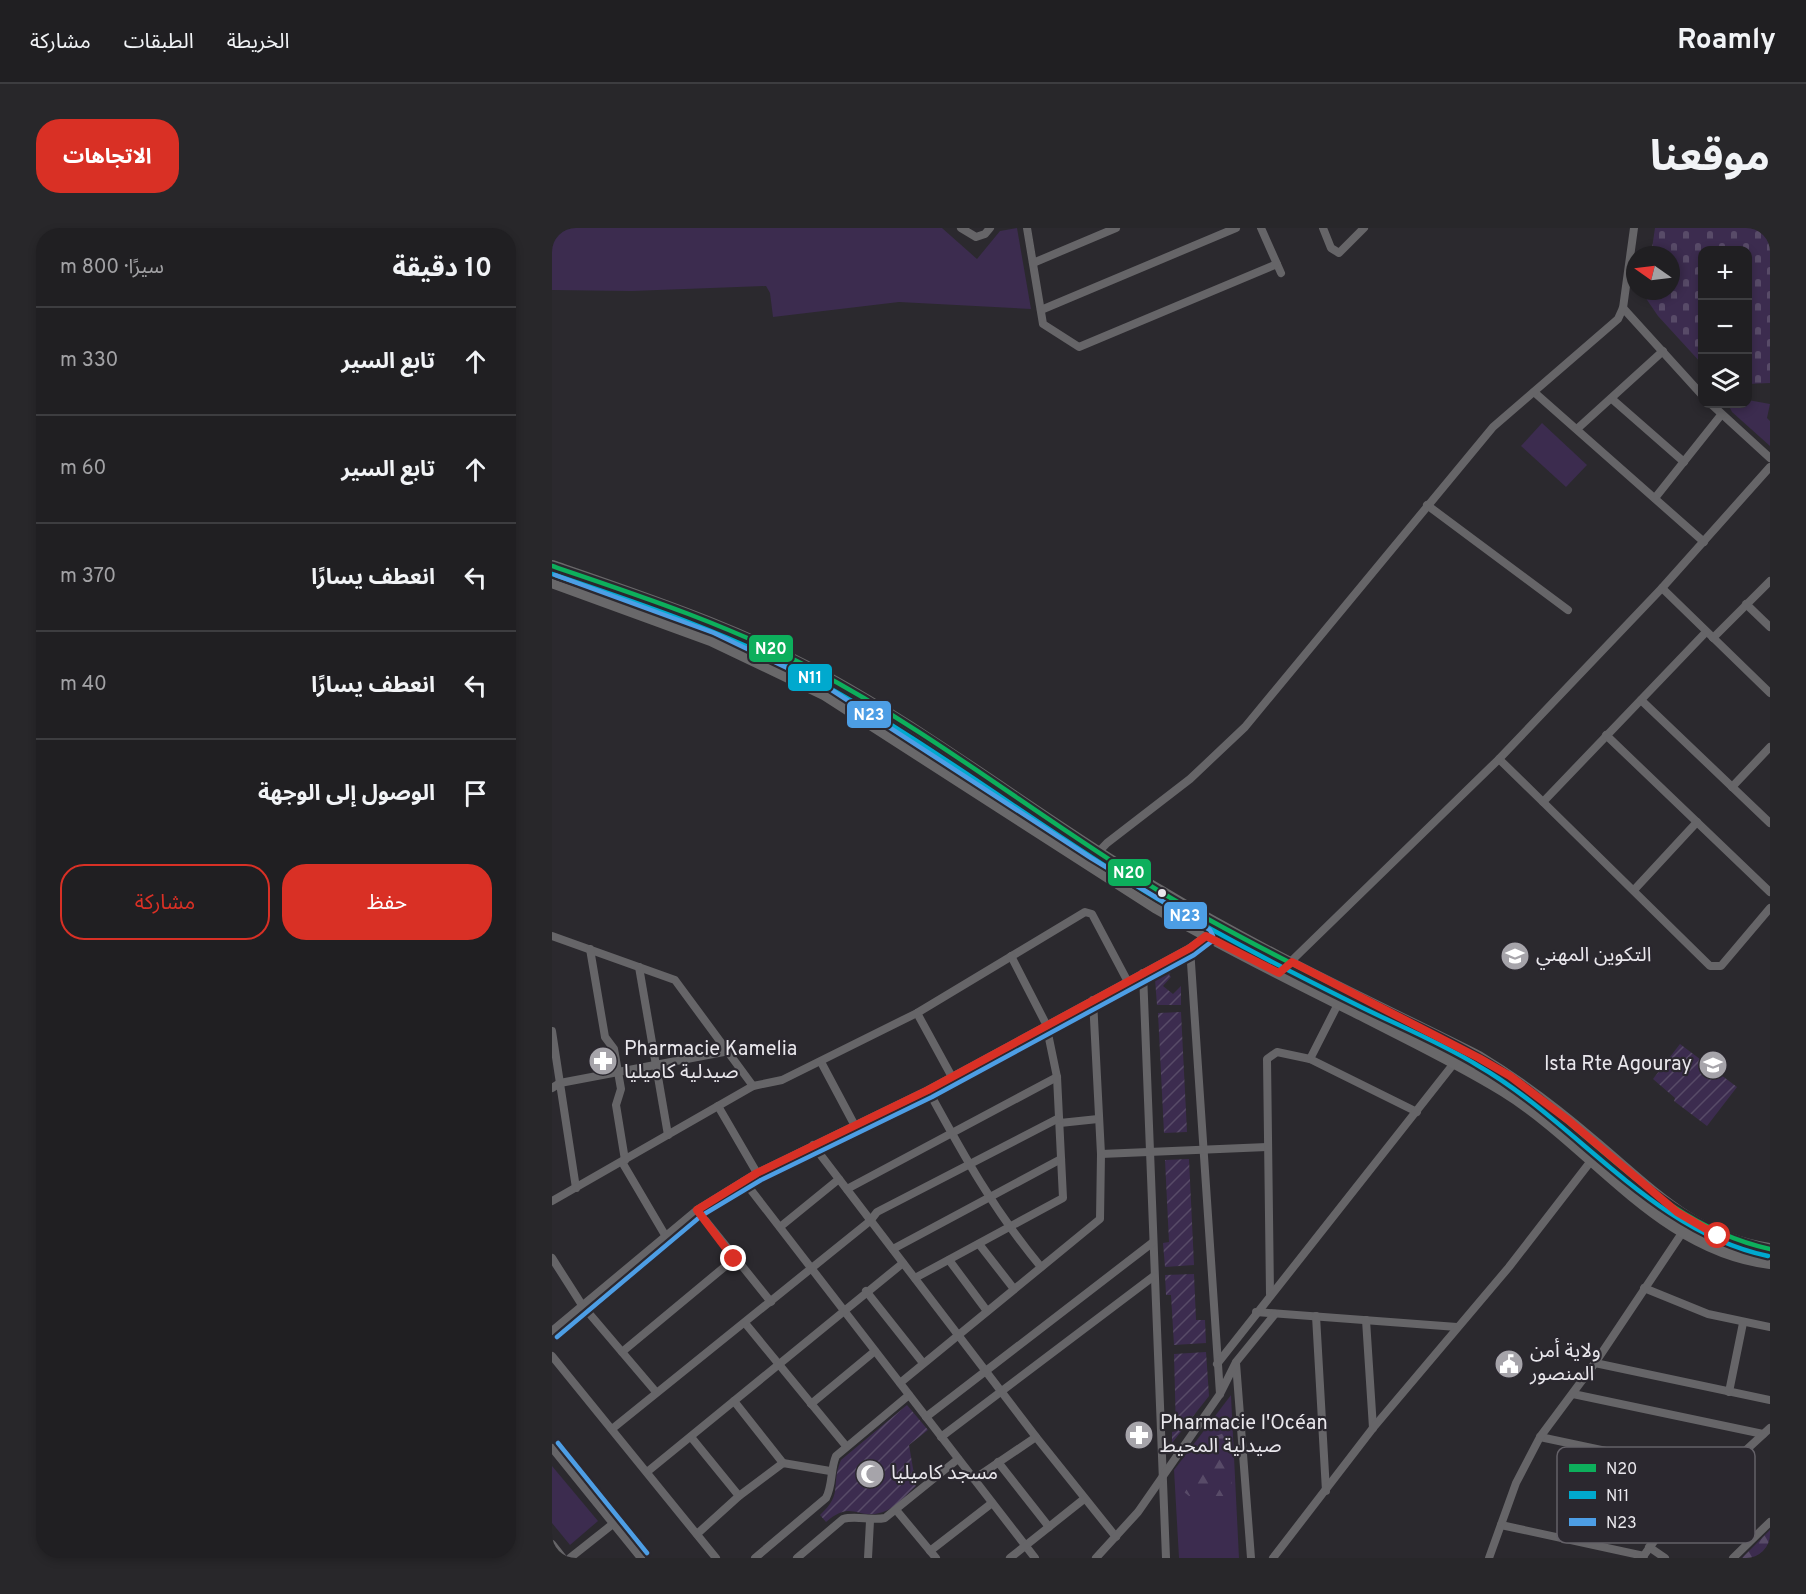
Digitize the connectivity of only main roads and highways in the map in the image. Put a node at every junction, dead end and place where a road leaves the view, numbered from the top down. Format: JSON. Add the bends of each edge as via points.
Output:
{"nodes":[{"id":1,"x":552,"y":566,"type":"edge"},
{"id":2,"x":591,"y":579,"type":"junction"},
{"id":3,"x":552,"y":582,"type":"edge"},
{"id":4,"x":585,"y":594,"type":"junction"},
{"id":5,"x":659,"y":603,"type":"junction"},
{"id":6,"x":653,"y":618,"type":"junction"},
{"id":7,"x":850,"y":690,"type":"junction"},
{"id":8,"x":841,"y":703,"type":"junction"},
{"id":9,"x":1770,"y":1249,"type":"edge"},
{"id":10,"x":1770,"y":1263,"type":"edge"}],
"edges":[{"from":1,"to":2,"type":"main road"},
{"from":2,"to":4,"type":"main road"},
{"from":2,"to":5,"type":"main road"},
{"from":3,"to":4,"type":"main road"},
{"from":4,"to":6,"type":"main road"},
{"from":5,"to":6,"type":"main road"},
{"from":5,"to":7,"type":"main road","via":[[756,642]]},
{"from":6,"to":8,"type":"main road","via":[[748,656]]},
{"from":7,"to":8,"type":"main road"},
{"from":7,"to":9,"type":"main road","via":[[1096,853],[1214,922],[1479,1058],[1529,1090],[1690,1221],[1732,1241]]},
{"from":8,"to":10,"type":"main road","via":[[1087,864],[1206,936],[1455,1062],[1506,1092],[1683,1233],[1736,1257]]}]}
